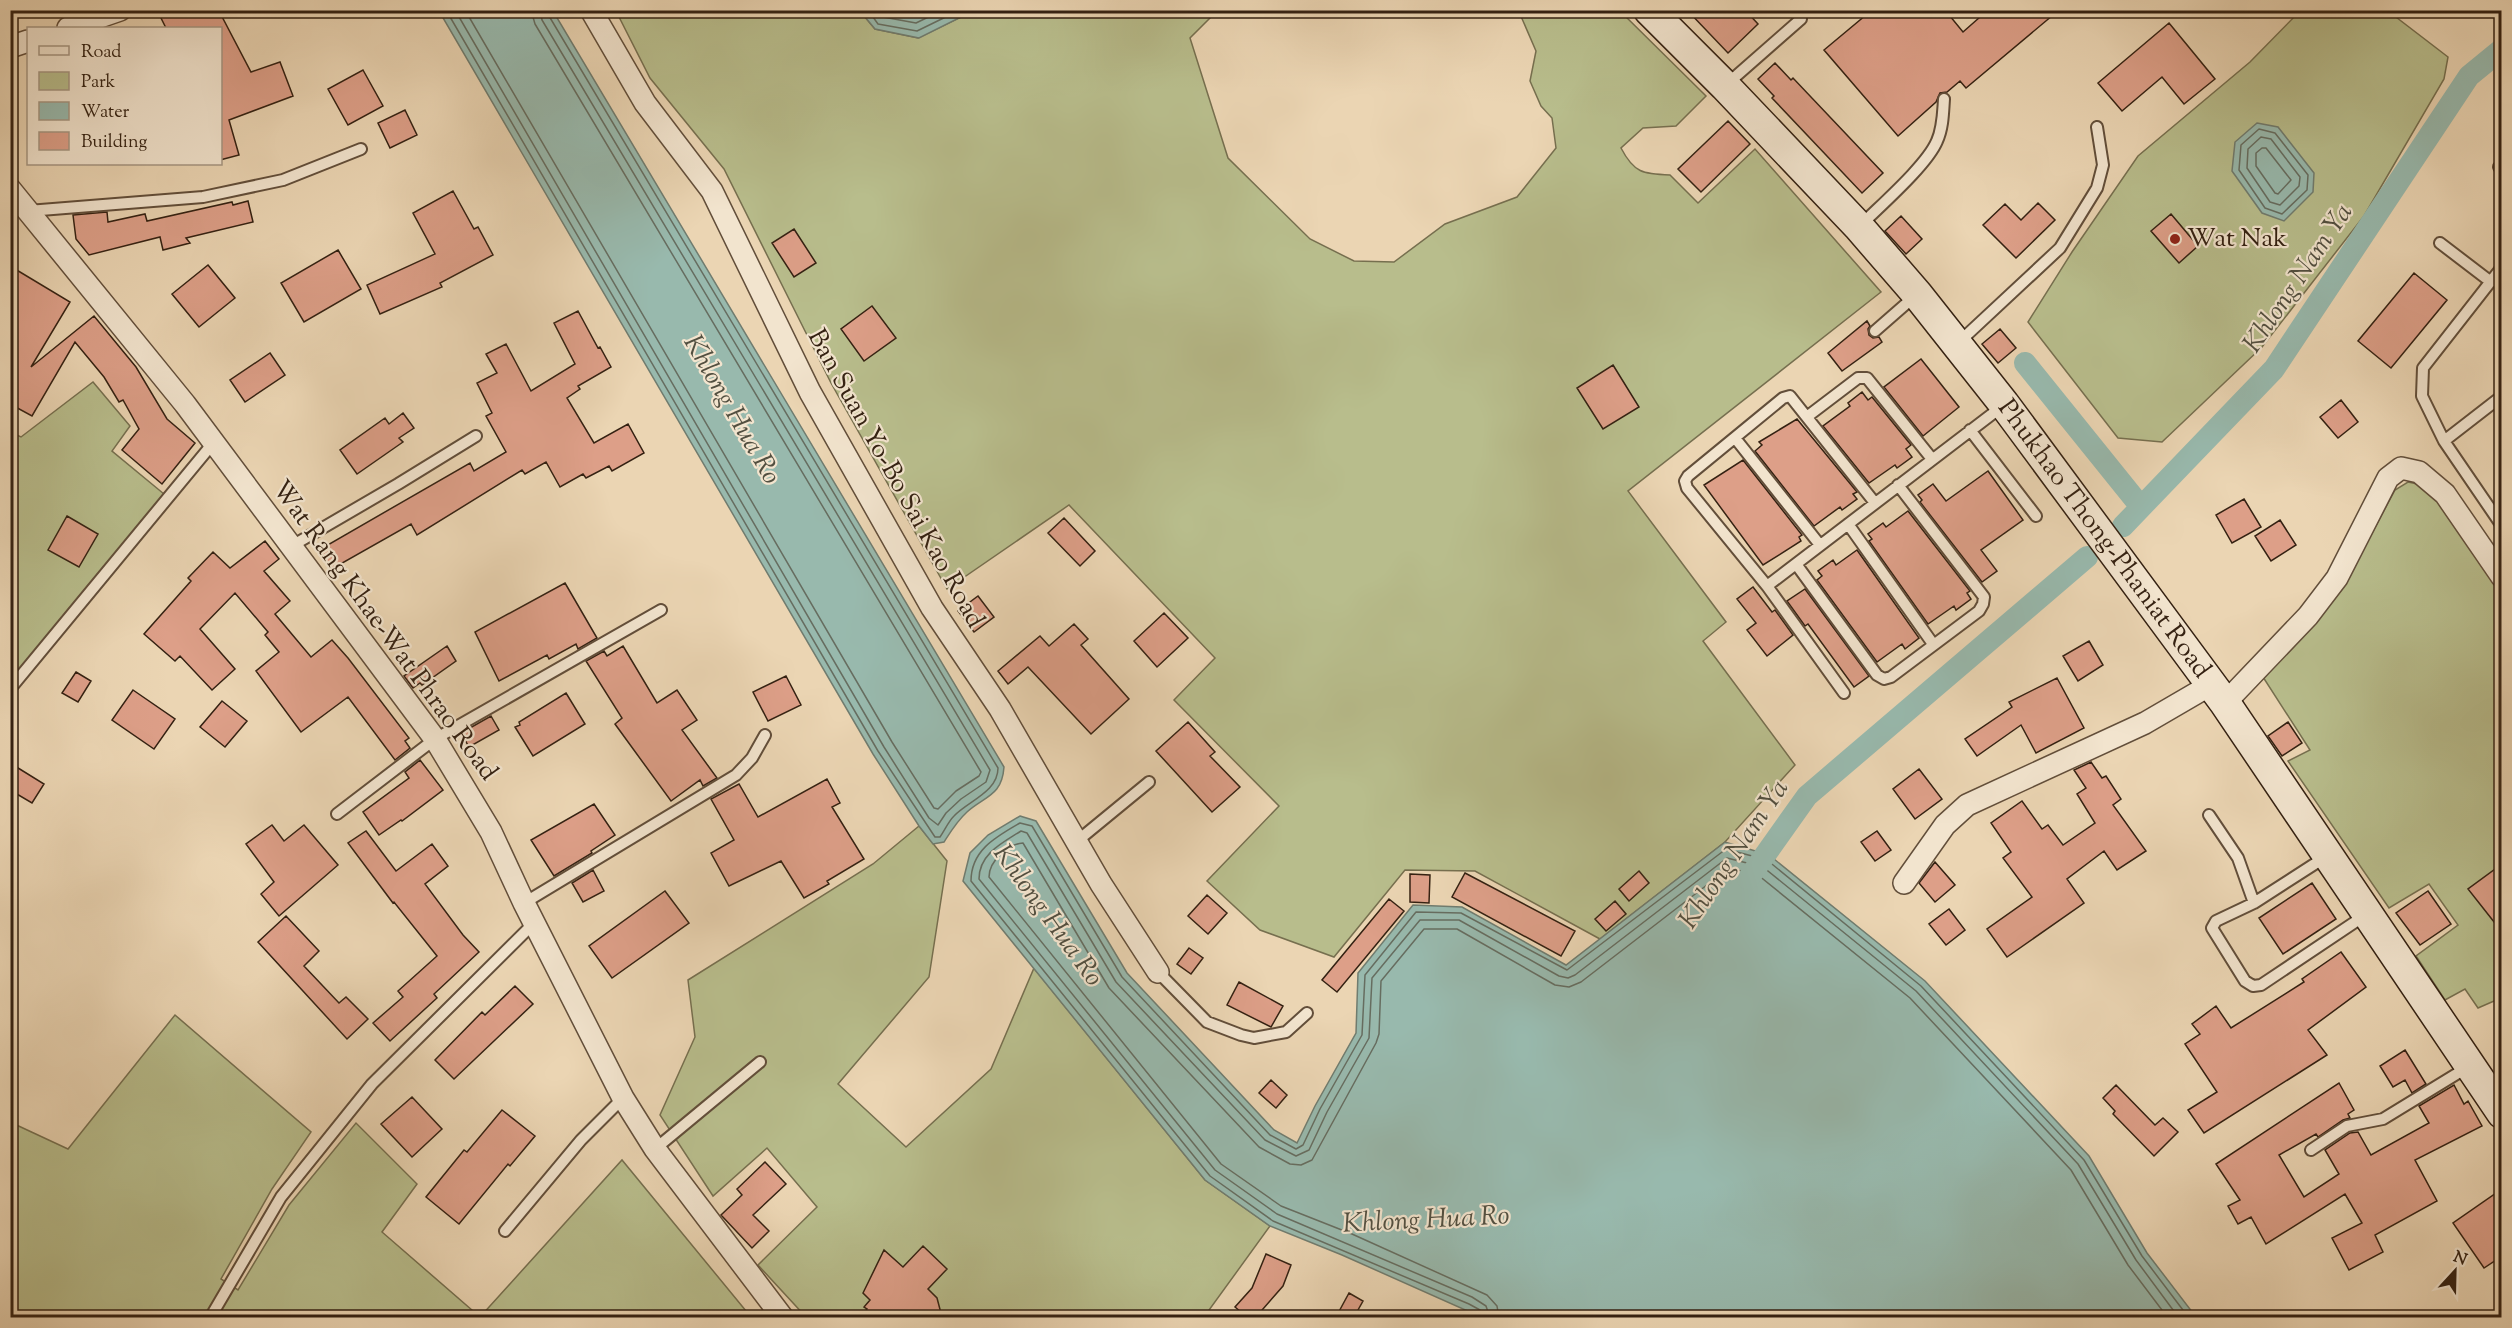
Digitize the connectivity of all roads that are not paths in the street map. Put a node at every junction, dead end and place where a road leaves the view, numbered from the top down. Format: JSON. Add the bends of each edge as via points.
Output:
{"nodes":[{"id":1,"x":120,"y":10,"type":"edge"},
{"id":2,"x":591,"y":10,"type":"edge"},
{"id":3,"x":1649,"y":10,"type":"edge"},
{"id":4,"x":1801,"y":19,"type":"dead end"},
{"id":5,"x":71,"y":27,"type":"edge"},
{"id":6,"x":27,"y":41,"type":"edge"},
{"id":7,"x":10,"y":47,"type":"edge"},
{"id":8,"x":1725,"y":86,"type":"junction"},
{"id":9,"x":1944,"y":99,"type":"dead end"},
{"id":10,"x":2097,"y":127,"type":"dead end"},
{"id":11,"x":361,"y":149,"type":"dead end"},
{"id":12,"x":10,"y":189,"type":"edge"},
{"id":13,"x":28,"y":211,"type":"junction"},
{"id":14,"x":1859,"y":227,"type":"junction"},
{"id":15,"x":2440,"y":243,"type":"dead end"},
{"id":16,"x":2502,"y":267,"type":"edge"},
{"id":17,"x":2491,"y":282,"type":"junction"},
{"id":18,"x":1917,"y":294,"type":"junction"},
{"id":19,"x":1875,"y":331,"type":"dead end"},
{"id":20,"x":1957,"y":344,"type":"junction"},
{"id":21,"x":2502,"y":396,"type":"edge"},
{"id":22,"x":2004,"y":404,"type":"junction"},
{"id":23,"x":1808,"y":416,"type":"junction"},
{"id":24,"x":1970,"y":430,"type":"junction"},
{"id":25,"x":476,"y":436,"type":"dead end"},
{"id":26,"x":1735,"y":438,"type":"junction"},
{"id":27,"x":2444,"y":441,"type":"junction"},
{"id":28,"x":214,"y":442,"type":"junction"},
{"id":29,"x":1932,"y":459,"type":"junction"},
{"id":30,"x":1898,"y":485,"type":"junction"},
{"id":31,"x":1875,"y":503,"type":"junction"},
{"id":32,"x":2036,"y":516,"type":"dead end"},
{"id":33,"x":1848,"y":524,"type":"junction"},
{"id":34,"x":2502,"y":526,"type":"edge"},
{"id":35,"x":1820,"y":545,"type":"junction"},
{"id":36,"x":290,"y":547,"type":"junction"},
{"id":37,"x":1796,"y":564,"type":"junction"},
{"id":38,"x":2502,"y":577,"type":"edge"},
{"id":39,"x":1767,"y":586,"type":"junction"},
{"id":40,"x":661,"y":610,"type":"dead end"},
{"id":41,"x":1934,"y":644,"type":"junction"},
{"id":42,"x":10,"y":689,"type":"edge"},
{"id":43,"x":1844,"y":693,"type":"dead end"},
{"id":44,"x":2218,"y":693,"type":"junction"},
{"id":45,"x":765,"y":735,"type":"dead end"},
{"id":46,"x":435,"y":739,"type":"junction"},
{"id":47,"x":1149,"y":782,"type":"dead end"},
{"id":48,"x":337,"y":814,"type":"dead end"},
{"id":49,"x":2209,"y":815,"type":"dead end"},
{"id":50,"x":1076,"y":842,"type":"junction"},
{"id":51,"x":2328,"y":856,"type":"junction"},
{"id":52,"x":1904,"y":883,"type":"dead end"},
{"id":53,"x":524,"y":903,"type":"junction"},
{"id":54,"x":2254,"y":903,"type":"junction"},
{"id":55,"x":2367,"y":914,"type":"junction"},
{"id":56,"x":534,"y":923,"type":"junction"},
{"id":57,"x":1158,"y":972,"type":"joint"},
{"id":58,"x":1307,"y":1013,"type":"dead end"},
{"id":59,"x":760,"y":1062,"type":"dead end"},
{"id":60,"x":2470,"y":1066,"type":"junction"},
{"id":61,"x":623,"y":1098,"type":"junction"},
{"id":62,"x":2502,"y":1113,"type":"edge"},
{"id":63,"x":655,"y":1149,"type":"junction"},
{"id":64,"x":2312,"y":1150,"type":"dead end"},
{"id":65,"x":505,"y":1231,"type":"dead end"},
{"id":66,"x":210,"y":1317,"type":"edge"},
{"id":67,"x":783,"y":1317,"type":"edge"}],
"edges":[{"from":1,"to":5,"type":"street"},
{"from":2,"to":50,"type":"street","name":"Ban Suan Yo-Bo Sai Kao Road","via":[[645,104],[712,191],[816,402],[932,608],[1000,709]]},
{"from":3,"to":8,"type":"main road","name":"Phukhao Thong-Phaniat Road"},
{"from":4,"to":8,"type":"lane"},
{"from":6,"to":7,"type":"street"},
{"from":8,"to":14,"type":"main road","name":"Phukhao Thong-Phaniat Road"},
{"from":9,"to":14,"type":"lane","via":[[1937,142]]},
{"from":10,"to":20,"type":"lane","via":[[2103,165],[2097,188],[2060,248]]},
{"from":11,"to":13,"type":"lane","via":[[283,180],[203,197]]},
{"from":12,"to":13,"type":"street","name":"Wat Rang Khae-Wat Phrao Road"},
{"from":13,"to":28,"type":"street","name":"Wat Rang Khae-Wat Phrao Road"},
{"from":14,"to":18,"type":"main road","name":"Phukhao Thong-Phaniat Road"},
{"from":15,"to":17,"type":"lane"},
{"from":16,"to":17,"type":"lane"},
{"from":17,"to":27,"type":"lane","via":[[2423,368],[2422,396]]},
{"from":18,"to":19,"type":"lane"},
{"from":18,"to":20,"type":"main road","name":"Phukhao Thong-Phaniat Road"},
{"from":20,"to":22,"type":"main road","name":"Phukhao Thong-Phaniat Road"},
{"from":21,"to":27,"type":"lane"},
{"from":22,"to":24,"type":"lane"},
{"from":22,"to":44,"type":"main road","name":"Phukhao Thong-Phaniat Road"},
{"from":23,"to":26,"type":"lane","via":[[1790,396],[1783,398]]},
{"from":23,"to":29,"type":"lane","via":[[1858,378],[1867,378]]},
{"from":23,"to":31,"type":"lane"},
{"from":24,"to":29,"type":"lane"},
{"from":24,"to":32,"type":"lane"},
{"from":25,"to":36,"type":"lane"},
{"from":26,"to":35,"type":"lane"},
{"from":26,"to":39,"type":"lane","via":[[1685,481]]},
{"from":27,"to":34,"type":"lane"},
{"from":28,"to":36,"type":"street","name":"Wat Rang Khae-Wat Phrao Road"},
{"from":28,"to":42,"type":"lane"},
{"from":29,"to":30,"type":"lane"},
{"from":30,"to":31,"type":"lane"},
{"from":30,"to":41,"type":"lane","via":[[1984,597],[1979,611]]},
{"from":31,"to":33,"type":"lane"},
{"from":33,"to":35,"type":"lane"},
{"from":33,"to":41,"type":"lane"},
{"from":35,"to":37,"type":"lane"},
{"from":36,"to":46,"type":"street","name":"Wat Rang Khae-Wat Phrao Road"},
{"from":37,"to":39,"type":"lane"},
{"from":37,"to":41,"type":"lane","via":[[1877,675],[1891,677]]},
{"from":38,"to":44,"type":"street","via":[[2445,494],[2419,472],[2401,468],[2388,478],[2337,578],[2308,616]]},
{"from":39,"to":43,"type":"lane"},
{"from":40,"to":46,"type":"lane"},
{"from":44,"to":51,"type":"main road","name":"Phukhao Thong-Phaniat Road"},
{"from":44,"to":52,"type":"street","via":[[1967,805],[1945,825]]},
{"from":45,"to":53,"type":"lane","via":[[736,775]]},
{"from":46,"to":48,"type":"lane"},
{"from":46,"to":53,"type":"street","name":"Wat Rang Khae-Wat Phrao Road","via":[[491,832]]},
{"from":47,"to":50,"type":"lane"},
{"from":49,"to":54,"type":"lane","via":[[2238,858]]},
{"from":50,"to":57,"type":"street","name":"Ban Suan Yo-Bo Sai Kao Road"},
{"from":51,"to":54,"type":"lane"},
{"from":51,"to":55,"type":"main road","name":"Phukhao Thong-Phaniat Road"},
{"from":53,"to":56,"type":"street","name":"Wat Rang Khae-Wat Phrao Road"},
{"from":54,"to":55,"type":"lane","via":[[2216,921],[2212,928],[2245,981],[2253,986]]},
{"from":55,"to":60,"type":"main road","name":"Phukhao Thong-Phaniat Road"},
{"from":56,"to":61,"type":"street","name":"Wat Rang Khae-Wat Phrao Road"},
{"from":56,"to":66,"type":"lane","via":[[372,1084],[281,1197]]},
{"from":57,"to":58,"type":"lane","via":[[1207,1022],[1241,1035],[1254,1038],[1286,1032]]},
{"from":59,"to":63,"type":"lane"},
{"from":60,"to":62,"type":"main road","name":"Phukhao Thong-Phaniat Road"},
{"from":60,"to":64,"type":"lane","via":[[2384,1119],[2347,1126]]},
{"from":61,"to":63,"type":"street","name":"Wat Rang Khae-Wat Phrao Road"},
{"from":61,"to":65,"type":"lane","via":[[581,1140]]},
{"from":63,"to":67,"type":"street","name":"Wat Rang Khae-Wat Phrao Road"}]}
